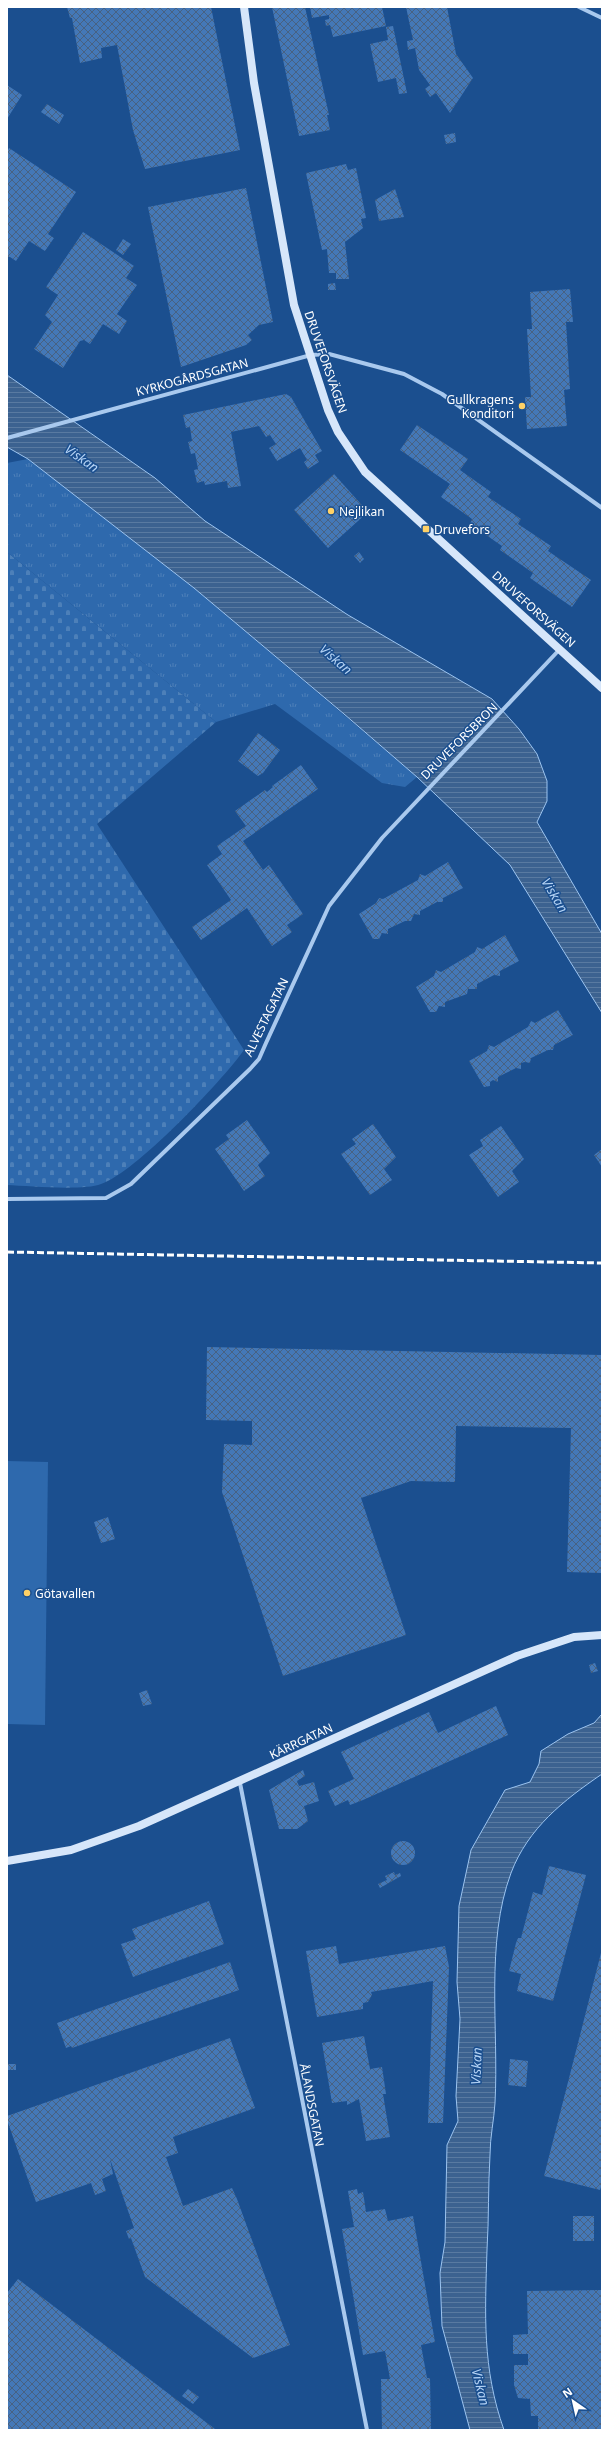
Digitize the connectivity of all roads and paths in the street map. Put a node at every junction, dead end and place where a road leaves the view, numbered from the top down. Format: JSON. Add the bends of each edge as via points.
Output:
{"nodes":[{"id":1,"x":244,"y":7,"type":"edge"},
{"id":2,"x":579,"y":7,"type":"edge"},
{"id":3,"x":602,"y":18,"type":"edge"},
{"id":4,"x":311,"y":354,"type":"junction"},
{"id":5,"x":7,"y":438,"type":"edge"},
{"id":6,"x":602,"y":508,"type":"edge"},
{"id":7,"x":561,"y":649,"type":"junction"},
{"id":8,"x":602,"y":688,"type":"edge"},
{"id":9,"x":423,"y":793,"type":"joint"},
{"id":10,"x":7,"y":1199,"type":"edge"},
{"id":11,"x":602,"y":1635,"type":"edge"},
{"id":12,"x":240,"y":1783,"type":"junction"},
{"id":13,"x":7,"y":1861,"type":"edge"},
{"id":14,"x":367,"y":2430,"type":"edge"}],
"edges":[{"from":1,"to":4,"type":"street","name":"DRUVEFORSVÄGEN","via":[[254,83],[288,274],[294,305]]},
{"from":2,"to":3,"type":"street"},
{"from":4,"to":5,"type":"street","name":"KYRKOGÅRDSGATAN"},
{"from":4,"to":6,"type":"street","name":"KYRKOGÅRDSGATAN","via":[[329,354],[404,374],[442,394]]},
{"from":4,"to":7,"type":"street","name":"DRUVEFORSVÄGEN","via":[[328,410],[338,432],[365,472]]},
{"from":7,"to":8,"type":"street","name":"DRUVEFORSVÄGEN"},
{"from":7,"to":9,"type":"street","name":"DRUVEFORSBRON"},
{"from":9,"to":10,"type":"street","name":"ALVESTAGATAN","via":[[382,838],[329,906],[259,1059],[250,1068],[131,1184],[106,1198]]},
{"from":11,"to":12,"type":"street","name":"KÄRRGATAN","via":[[574,1637],[517,1656]]},
{"from":12,"to":13,"type":"street","name":"KÄRRGATAN","via":[[139,1826],[71,1850]]},
{"from":12,"to":14,"type":"street","name":"ÅLANDSGATAN"}]}
